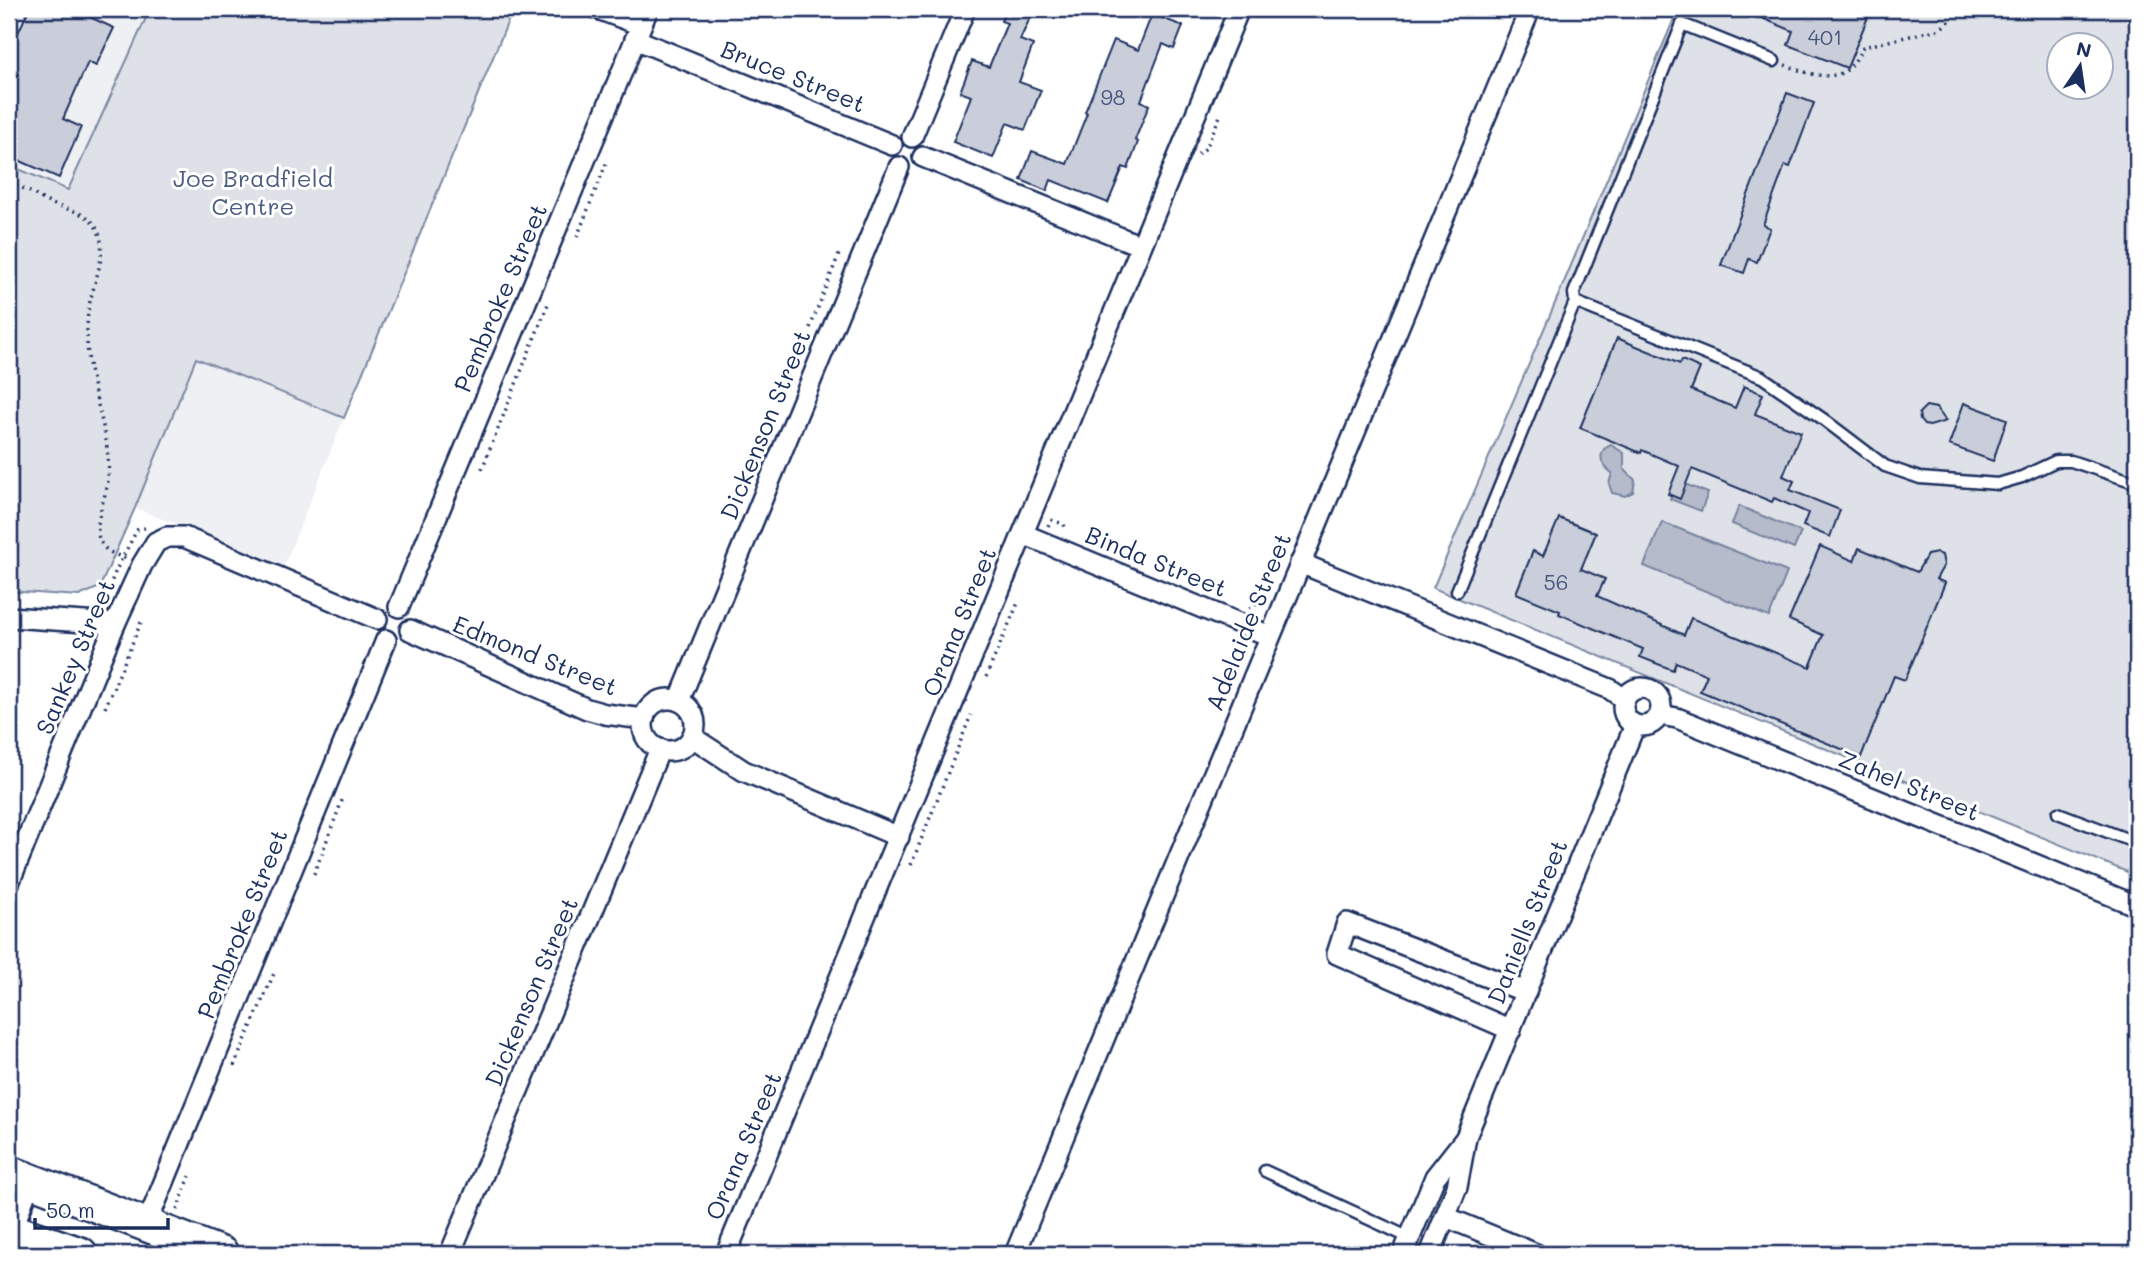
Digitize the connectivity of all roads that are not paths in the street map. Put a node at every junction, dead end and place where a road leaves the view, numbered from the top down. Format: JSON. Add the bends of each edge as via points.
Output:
{"nodes":[{"id":1,"x":598,"y":9,"type":"edge"},
{"id":2,"x":965,"y":9,"type":"edge"},
{"id":3,"x":1240,"y":9,"type":"edge"},
{"id":4,"x":1530,"y":9,"type":"edge"},
{"id":5,"x":641,"y":24,"type":"edge"},
{"id":6,"x":1773,"y":61,"type":"road end"},
{"id":7,"x":912,"y":137,"type":"junction"},
{"id":8,"x":892,"y":145,"type":"junction"},
{"id":9,"x":923,"y":157,"type":"junction"},
{"id":10,"x":900,"y":167,"type":"junction"},
{"id":11,"x":1141,"y":246,"type":"junction"},
{"id":12,"x":1575,"y":302,"type":"junction"},
{"id":13,"x":2137,"y":483,"type":"edge"},
{"id":14,"x":1023,"y":534,"type":"junction"},
{"id":15,"x":1300,"y":563,"type":"junction"},
{"id":16,"x":1457,"y":591,"type":"dead end"},
{"id":17,"x":398,"y":607,"type":"junction"},
{"id":18,"x":9,"y":617,"type":"edge"},
{"id":19,"x":377,"y":619,"type":"junction"},
{"id":20,"x":116,"y":624,"type":"junction"},
{"id":21,"x":410,"y":630,"type":"junction"},
{"id":22,"x":1270,"y":636,"type":"junction"},
{"id":23,"x":386,"y":640,"type":"junction"},
{"id":24,"x":1624,"y":699,"type":"junction"},
{"id":25,"x":679,"y":701,"type":"junction"},
{"id":26,"x":1660,"y":715,"type":"junction"},
{"id":27,"x":644,"y":719,"type":"junction"},
{"id":28,"x":1635,"y":725,"type":"junction"},
{"id":29,"x":692,"y":737,"type":"junction"},
{"id":30,"x":660,"y":749,"type":"junction"},
{"id":31,"x":2058,"y":813,"type":"dead end"},
{"id":32,"x":899,"y":837,"type":"junction"},
{"id":33,"x":2137,"y":843,"type":"edge"},
{"id":34,"x":9,"y":882,"type":"edge"},
{"id":35,"x":2137,"y":906,"type":"edge"},
{"id":36,"x":1526,"y":992,"type":"junction"},
{"id":37,"x":1511,"y":1030,"type":"junction"},
{"id":38,"x":1466,"y":1137,"type":"junction"},
{"id":39,"x":1265,"y":1171,"type":"dead end"},
{"id":40,"x":19,"y":1176,"type":"edge"},
{"id":41,"x":1446,"y":1217,"type":"junction"},
{"id":42,"x":146,"y":1226,"type":"junction"},
{"id":43,"x":9,"y":1230,"type":"edge"},
{"id":44,"x":1406,"y":1246,"type":"edge"},
{"id":45,"x":81,"y":1254,"type":"edge"},
{"id":46,"x":222,"y":1254,"type":"edge"},
{"id":47,"x":450,"y":1254,"type":"edge"},
{"id":48,"x":726,"y":1254,"type":"edge"},
{"id":49,"x":1015,"y":1254,"type":"edge"},
{"id":50,"x":1430,"y":1254,"type":"edge"},
{"id":51,"x":1536,"y":1254,"type":"edge"}],
"edges":[{"from":1,"to":5,"type":"street","name":"Bruce Street"},
{"from":2,"to":7,"type":"street"},
{"from":3,"to":11,"type":"street","name":"Orana Street"},
{"from":4,"to":15,"type":"street","name":"Adelaide Street"},
{"from":5,"to":8,"type":"street","name":"Bruce Street"},
{"from":5,"to":17,"type":"street","name":"Pembroke Street"},
{"from":6,"to":12,"type":"lane","via":[[1682,24],[1574,293]]},
{"from":7,"to":8,"type":"street","via":[[899,137]]},
{"from":7,"to":9,"type":"street","via":[[922,146]]},
{"from":8,"to":10,"type":"street","via":[[891,156]]},
{"from":9,"to":10,"type":"street","via":[[917,166]]},
{"from":9,"to":11,"type":"street"},
{"from":10,"to":25,"type":"street","name":"Dickenson Street"},
{"from":11,"to":14,"type":"street","name":"Orana Street"},
{"from":12,"to":13,"type":"lane","via":[[1762,377],[1885,466],[1920,478],[1998,484],[2056,461],[2071,461]]},
{"from":12,"to":16,"type":"lane"},
{"from":14,"to":22,"type":"street","name":"Binda Street"},
{"from":14,"to":32,"type":"street","name":"Orana Street"},
{"from":15,"to":22,"type":"street","name":"Adelaide Street"},
{"from":15,"to":24,"type":"street","via":[[1610,689]]},
{"from":17,"to":19,"type":"street","via":[[388,607]]},
{"from":17,"to":21,"type":"street","via":[[411,619]]},
{"from":18,"to":20,"type":"street"},
{"from":19,"to":20,"type":"street","name":"Sankey Street","via":[[184,537],[167,537],[156,541]]},
{"from":19,"to":23,"type":"street","via":[[377,631]]},
{"from":20,"to":34,"type":"street","name":"Sankey Street"},
{"from":21,"to":23,"type":"street","via":[[397,641]]},
{"from":21,"to":27,"type":"street","name":"Edmond Street","via":[[587,709]]},
{"from":22,"to":49,"type":"street","name":"Adelaide Street"},
{"from":23,"to":42,"type":"street","name":"Pembroke Street"},
{"from":24,"to":26,"type":"street","via":[[1637,687],[1646,687],[1660,698]]},
{"from":24,"to":28,"type":"street","via":[[1626,719]]},
{"from":25,"to":27,"type":"street","via":[[654,704]]},
{"from":25,"to":29,"type":"street","via":[[694,718]]},
{"from":26,"to":28,"type":"street","via":[[1645,727]]},
{"from":26,"to":35,"type":"street","name":"Zahel Street","via":[[1677,718]]},
{"from":27,"to":30,"type":"street","via":[[648,740]]},
{"from":28,"to":36,"type":"street","name":"Daniells Street"},
{"from":29,"to":30,"type":"street","via":[[680,748]]},
{"from":29,"to":32,"type":"street","via":[[744,771]]},
{"from":30,"to":47,"type":"street","name":"Dickenson Street"},
{"from":31,"to":33,"type":"lane"},
{"from":32,"to":48,"type":"street","name":"Orana Street"},
{"from":36,"to":37,"type":"street","name":"Daniells Street"},
{"from":36,"to":37,"type":"street","via":[[1347,923],[1336,954]]},
{"from":37,"to":38,"type":"street","name":"Daniells Street"},
{"from":38,"to":41,"type":"street","name":"Daniells Street"},
{"from":38,"to":44,"type":"street","name":"Daniells Street","via":[[1435,1177]]},
{"from":39,"to":44,"type":"lane"},
{"from":40,"to":42,"type":"highway"},
{"from":40,"to":43,"type":"street"},
{"from":41,"to":50,"type":"street","name":"Daniells Street"},
{"from":41,"to":51,"type":"street"},
{"from":42,"to":46,"type":"highway"},
{"from":43,"to":45,"type":"highway"}]}
